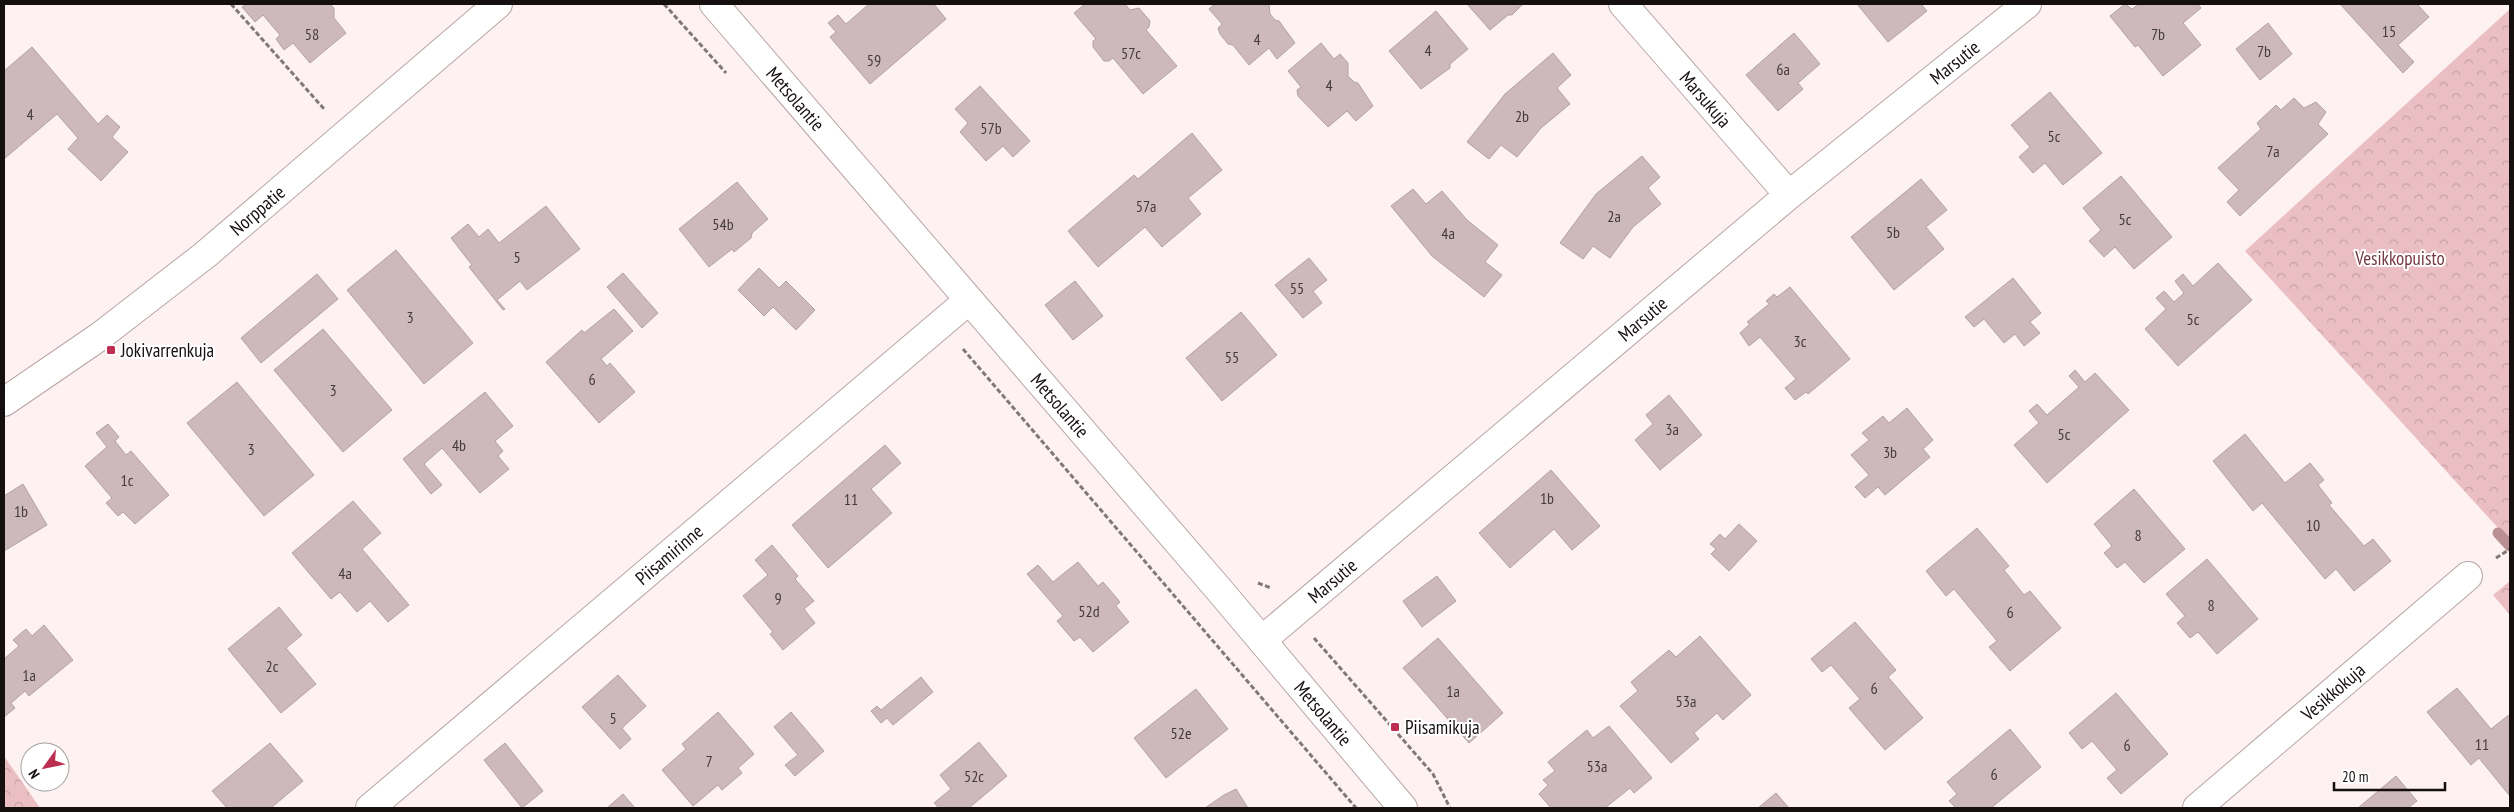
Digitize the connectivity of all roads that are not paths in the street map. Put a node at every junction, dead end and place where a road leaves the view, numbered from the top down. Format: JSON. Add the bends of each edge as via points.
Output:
{"nodes":[{"id":1,"x":498,"y":4,"type":"edge"},
{"id":2,"x":714,"y":4,"type":"edge"},
{"id":3,"x":1623,"y":4,"type":"edge"},
{"id":4,"x":2028,"y":4,"type":"edge"},
{"id":5,"x":1789,"y":195,"type":"junction"},
{"id":6,"x":969,"y":300,"type":"junction"},
{"id":7,"x":4,"y":402,"type":"edge"},
{"id":8,"x":2468,"y":576,"type":"dead end"},
{"id":9,"x":1262,"y":640,"type":"junction"},
{"id":10,"x":370,"y":808,"type":"edge"},
{"id":11,"x":1403,"y":808,"type":"edge"},
{"id":12,"x":2198,"y":808,"type":"edge"}],
"edges":[{"from":1,"to":7,"type":"street","name":"Norppatie","via":[[205,255],[99,337]]},
{"from":2,"to":6,"type":"street","name":"Metsolantie"},
{"from":3,"to":5,"type":"street","name":"Marsukuja"},
{"from":4,"to":5,"type":"street","name":"Marsutie"},
{"from":5,"to":9,"type":"street","name":"Marsutie"},
{"from":6,"to":9,"type":"street","name":"Metsolantie"},
{"from":6,"to":10,"type":"street","name":"Piisamirinne"},
{"from":8,"to":12,"type":"street","name":"Vesikkokuja"},
{"from":9,"to":11,"type":"street","name":"Metsolantie"}]}
